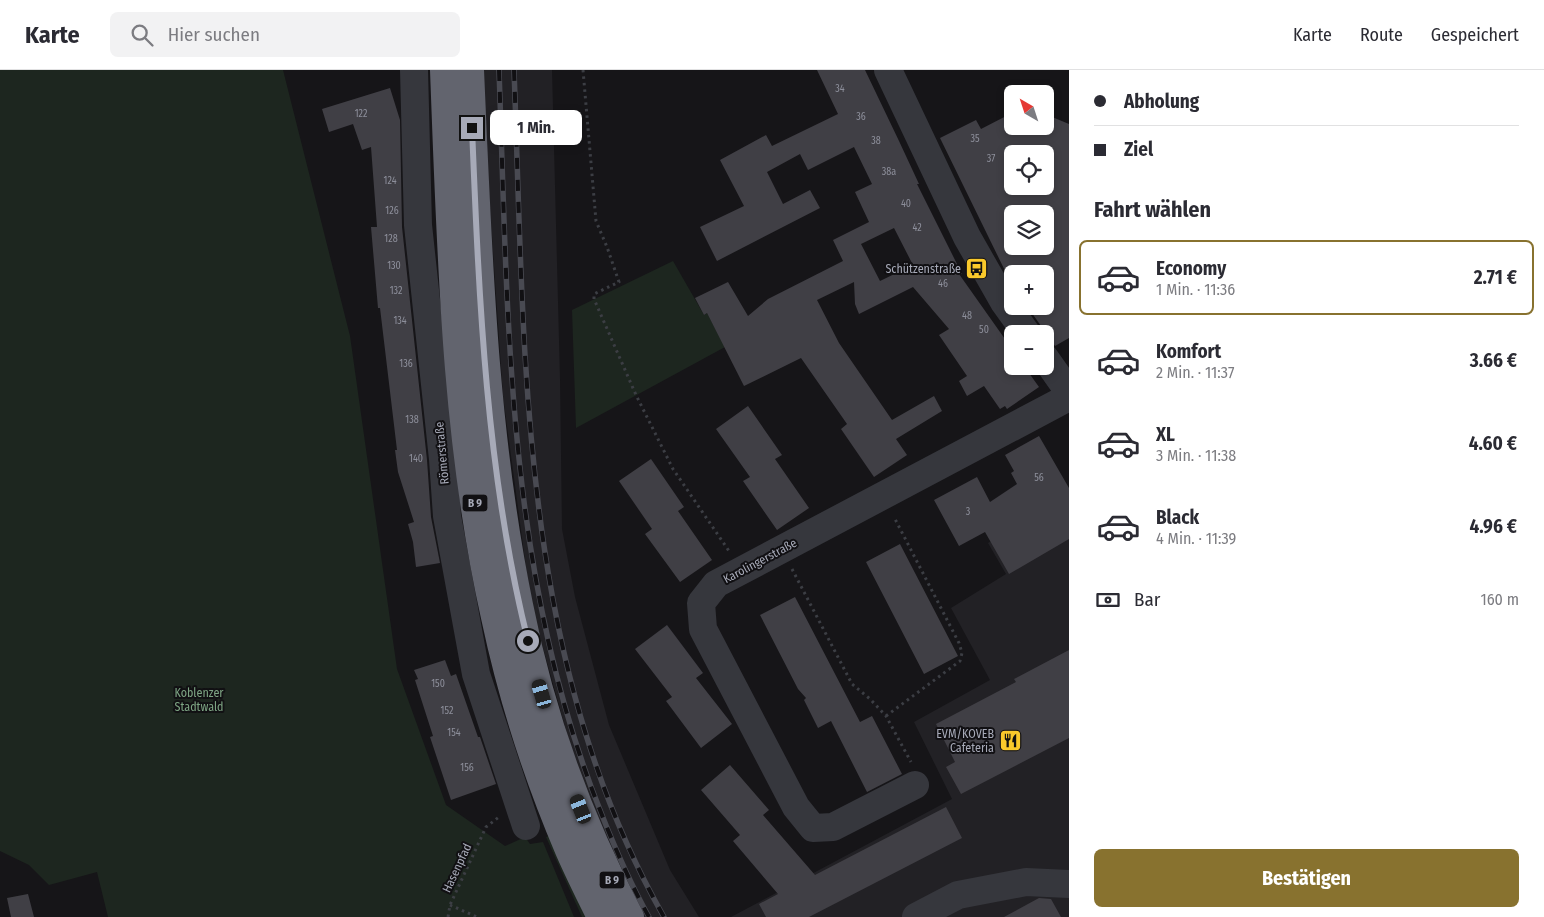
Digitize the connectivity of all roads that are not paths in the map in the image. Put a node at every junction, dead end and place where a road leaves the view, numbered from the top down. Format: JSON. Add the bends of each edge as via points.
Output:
{"nodes":[{"id":1,"x":414,"y":70,"type":"edge"},
{"id":2,"x":444,"y":70,"type":"edge"},
{"id":3,"x":470,"y":70,"type":"edge"},
{"id":4,"x":888,"y":70,"type":"edge"},
{"id":5,"x":1021,"y":325,"type":"edge"},
{"id":6,"x":1054,"y":371,"type":"edge"},
{"id":7,"x":1069,"y":392,"type":"edge"},
{"id":8,"x":1069,"y":397,"type":"edge"},
{"id":9,"x":915,"y":784,"type":"road end"},
{"id":10,"x":526,"y":826,"type":"dead end"},
{"id":11,"x":1069,"y":884,"type":"edge"},
{"id":12,"x":601,"y":917,"type":"edge"},
{"id":13,"x":630,"y":917,"type":"edge"},
{"id":14,"x":916,"y":917,"type":"edge"}],
"edges":[{"from":1,"to":10,"type":"street","name":"Römerstraße","via":[[418,225],[447,516],[476,674]]},
{"from":2,"to":12,"type":"highway","number":"B 9","via":[[458,360],[469,461],[494,616],[529,742],[570,851]]},
{"from":3,"to":13,"type":"highway","number":"B 9","via":[[485,355],[495,461],[519,607],[553,731],[595,843]]},
{"from":4,"to":5,"type":"street","via":[[967,237]]},
{"from":6,"to":7,"type":"street"},
{"from":8,"to":9,"type":"street","name":"Karolingerstraße","via":[[716,584],[700,603],[703,629],[796,807],[813,828],[833,828]]},
{"from":11,"to":14,"type":"street","via":[[1026,882],[958,895]]}]}
